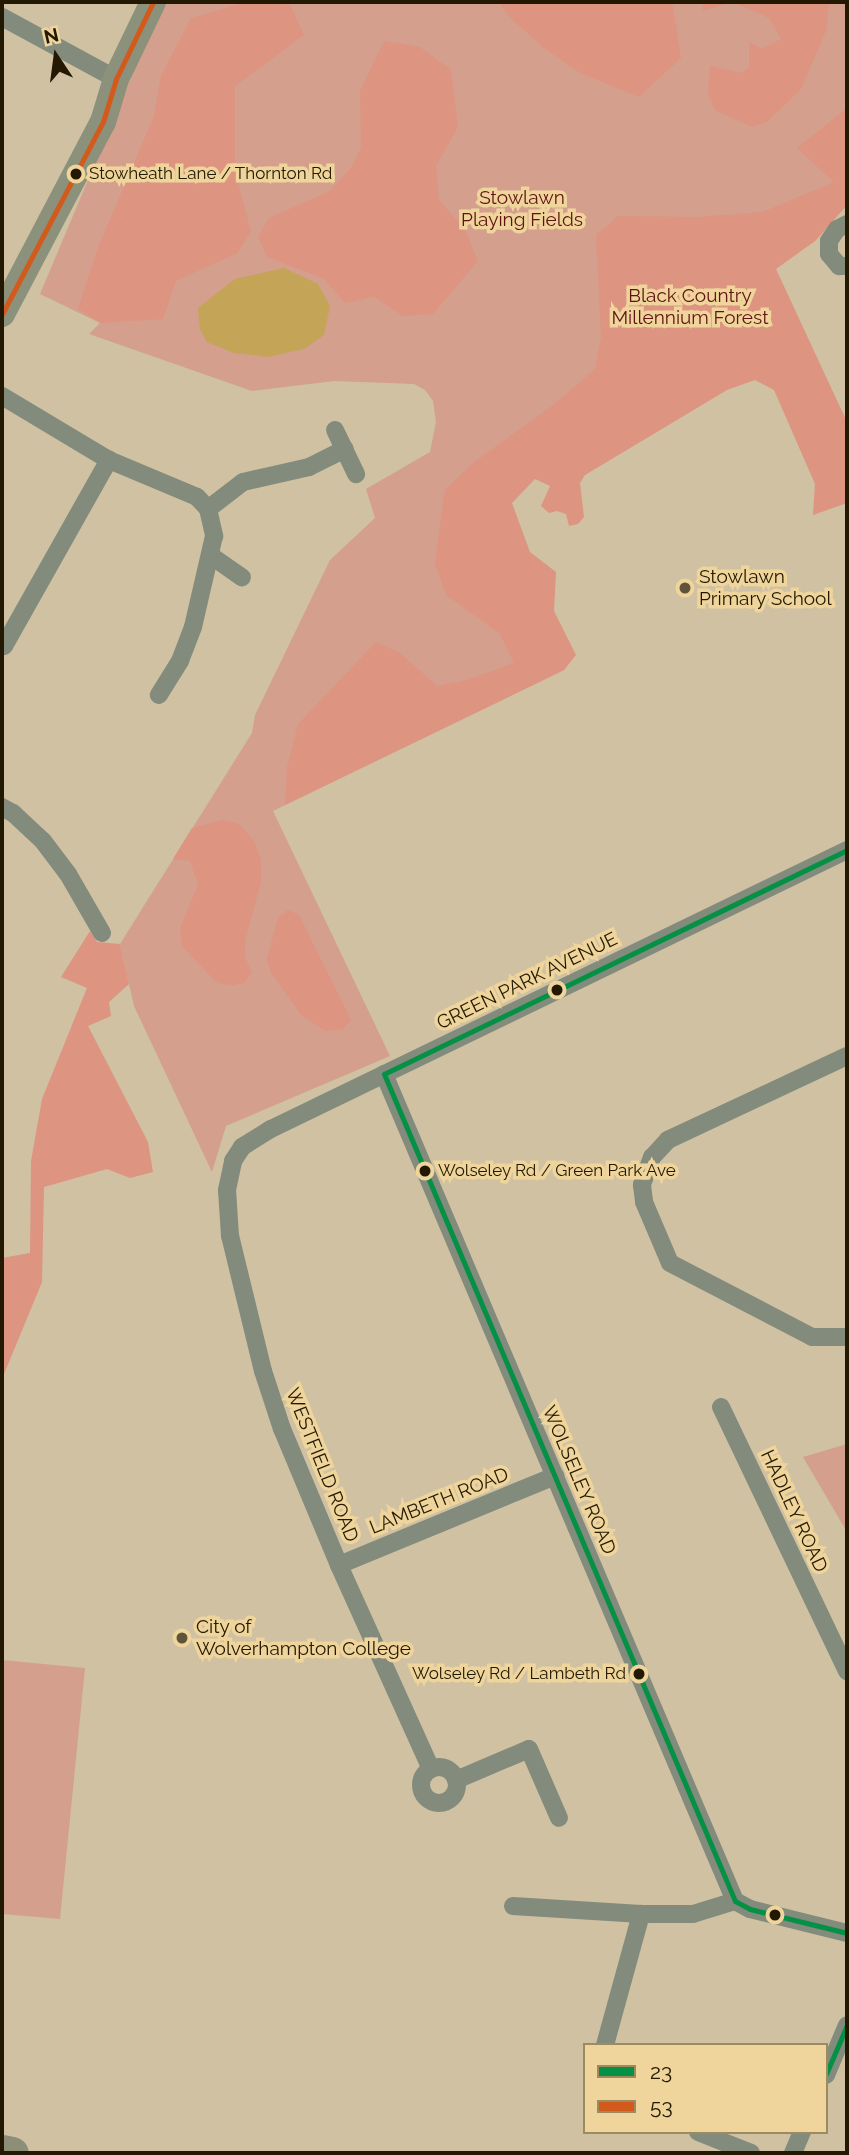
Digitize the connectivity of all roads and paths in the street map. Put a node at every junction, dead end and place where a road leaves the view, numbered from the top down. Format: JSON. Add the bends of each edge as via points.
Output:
{"nodes":[{"id":1,"x":153,"y":2,"type":"edge"},
{"id":2,"x":2,"y":16,"type":"edge"},
{"id":3,"x":116,"y":79,"type":"junction"},
{"id":4,"x":847,"y":223,"type":"edge"},
{"id":5,"x":847,"y":266,"type":"edge"},
{"id":6,"x":2,"y":314,"type":"edge"},
{"id":7,"x":2,"y":396,"type":"edge"},
{"id":8,"x":335,"y":429,"type":"dead end"},
{"id":9,"x":345,"y":449,"type":"junction"},
{"id":10,"x":109,"y":460,"type":"junction"},
{"id":11,"x":356,"y":474,"type":"dead end"},
{"id":12,"x":208,"y":509,"type":"junction"},
{"id":13,"x":210,"y":555,"type":"junction"},
{"id":14,"x":242,"y":577,"type":"dead end"},
{"id":15,"x":4,"y":646,"type":"dead end"},
{"id":16,"x":159,"y":695,"type":"dead end"},
{"id":17,"x":2,"y":807,"type":"edge"},
{"id":18,"x":847,"y":850,"type":"edge"},
{"id":19,"x":102,"y":933,"type":"dead end"},
{"id":20,"x":847,"y":1055,"type":"edge"},
{"id":21,"x":384,"y":1074,"type":"junction"},
{"id":22,"x":233,"y":1161,"type":"joint"},
{"id":23,"x":847,"y":1337,"type":"edge"},
{"id":24,"x":721,"y":1407,"type":"dead end"},
{"id":25,"x":555,"y":1476,"type":"junction"},
{"id":26,"x":339,"y":1565,"type":"junction"},
{"id":27,"x":847,"y":1671,"type":"edge"},
{"id":28,"x":431,"y":1769,"type":"junction"},
{"id":29,"x":456,"y":1780,"type":"junction"},
{"id":30,"x":559,"y":1818,"type":"dead end"},
{"id":31,"x":735,"y":1901,"type":"junction"},
{"id":32,"x":513,"y":1906,"type":"dead end"},
{"id":33,"x":642,"y":1914,"type":"junction"},
{"id":34,"x":847,"y":1933,"type":"edge"},
{"id":35,"x":847,"y":2025,"type":"edge"},
{"id":36,"x":606,"y":2043,"type":"edge"},
{"id":37,"x":828,"y":2070,"type":"edge"},
{"id":38,"x":703,"y":2134,"type":"edge"},
{"id":39,"x":801,"y":2134,"type":"edge"},
{"id":40,"x":2,"y":2151,"type":"edge"},
{"id":41,"x":12,"y":2153,"type":"edge"},
{"id":42,"x":751,"y":2153,"type":"edge"},
{"id":43,"x":793,"y":2153,"type":"edge"}],
"edges":[{"from":1,"to":3,"type":"street"},
{"from":2,"to":3,"type":"street"},
{"from":3,"to":6,"type":"street","via":[[103,122]]},
{"from":4,"to":5,"type":"street","via":[[830,241],[829,254],[839,267]]},
{"from":7,"to":10,"type":"street"},
{"from":8,"to":9,"type":"street"},
{"from":9,"to":11,"type":"street"},
{"from":9,"to":12,"type":"street","via":[[309,467],[243,482]]},
{"from":10,"to":12,"type":"street","via":[[197,496]]},
{"from":10,"to":15,"type":"street"},
{"from":12,"to":13,"type":"street","via":[[214,536]]},
{"from":13,"to":14,"type":"street"},
{"from":13,"to":16,"type":"street","via":[[193,627],[180,661]]},
{"from":17,"to":19,"type":"street","via":[[43,841]]},
{"from":18,"to":21,"type":"street","name":"GREEN PARK AVENUE"},
{"from":20,"to":23,"type":"street","via":[[668,1140],[652,1157],[642,1185],[644,1202],[670,1263],[812,1337]]},
{"from":21,"to":22,"type":"street","name":"GREEN PARK AVENUE","via":[[271,1129],[242,1147]]},
{"from":21,"to":25,"type":"street","name":"WOLSELEY ROAD"},
{"from":22,"to":26,"type":"street","name":"WESTFIELD ROAD","via":[[228,1190],[230,1236],[263,1371]]},
{"from":24,"to":27,"type":"street","name":"HADLEY ROAD"},
{"from":25,"to":26,"type":"street","name":"LAMBETH ROAD"},
{"from":25,"to":31,"type":"street","name":"WOLSELEY ROAD"},
{"from":26,"to":28,"type":"street","name":"WESTFIELD ROAD"},
{"from":28,"to":29,"type":"street","via":[[449,1770]]},
{"from":28,"to":29,"type":"street","name":"WESTFIELD ROAD","via":[[421,1788],[431,1802],[449,1801],[456,1792]]},
{"from":29,"to":30,"type":"street","via":[[529,1749]]},
{"from":31,"to":33,"type":"street","via":[[693,1914]]},
{"from":31,"to":34,"type":"street","via":[[750,1909]]},
{"from":32,"to":33,"type":"street"},
{"from":33,"to":36,"type":"street"},
{"from":35,"to":37,"type":"street"},
{"from":38,"to":42,"type":"street"},
{"from":39,"to":43,"type":"street"},
{"from":40,"to":41,"type":"highway"}]}
